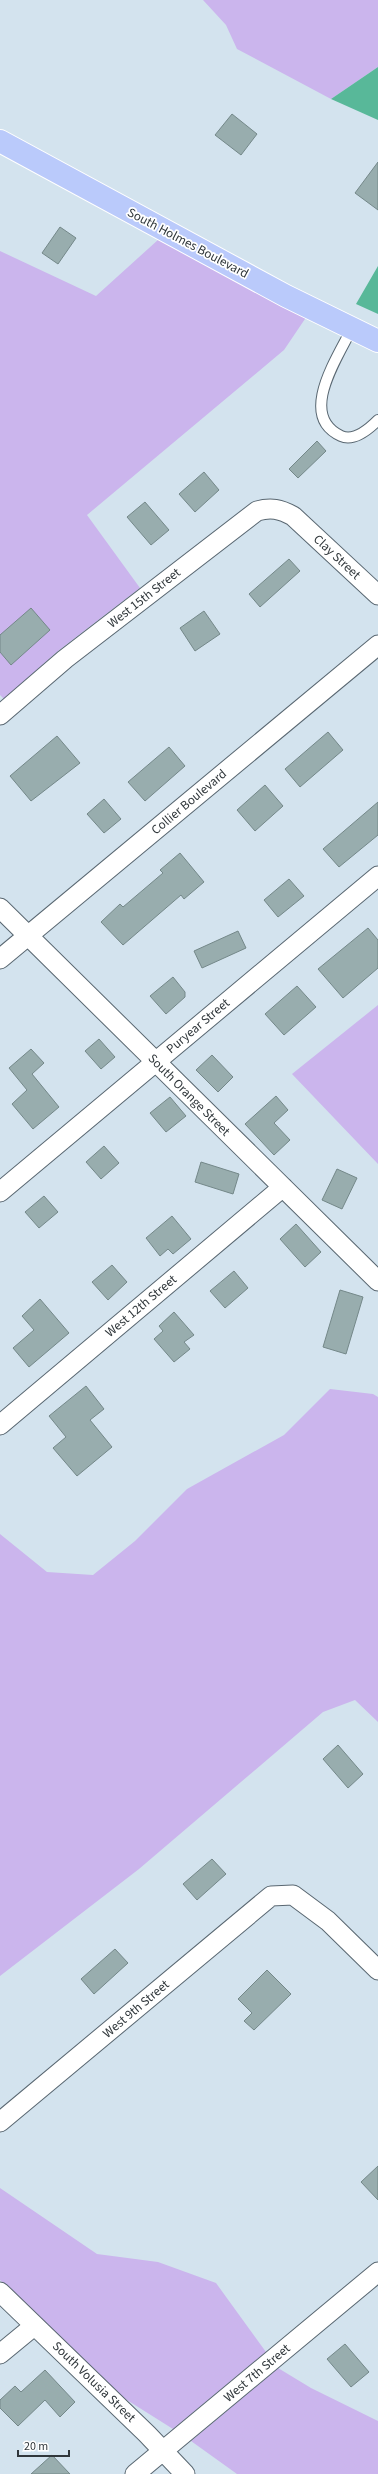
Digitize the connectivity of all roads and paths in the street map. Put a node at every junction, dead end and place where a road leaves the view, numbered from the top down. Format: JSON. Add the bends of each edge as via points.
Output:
{"nodes":[{"id":1,"x":0,"y":141,"type":"edge"},
{"id":2,"x":352,"y":328,"type":"junction"},
{"id":3,"x":378,"y":341,"type":"edge"},
{"id":4,"x":378,"y":420,"type":"edge"},
{"id":5,"x":296,"y":520,"type":"joint"},
{"id":6,"x":378,"y":595,"type":"edge"},
{"id":7,"x":378,"y":645,"type":"edge"},
{"id":8,"x":0,"y":716,"type":"edge"},
{"id":9,"x":378,"y":876,"type":"edge"},
{"id":10,"x":0,"y":908,"type":"edge"},
{"id":11,"x":27,"y":936,"type":"junction"},
{"id":12,"x":0,"y":959,"type":"edge"},
{"id":13,"x":156,"y":1062,"type":"junction"},
{"id":14,"x":282,"y":1188,"type":"junction"},
{"id":15,"x":0,"y":1192,"type":"edge"},
{"id":16,"x":378,"y":1281,"type":"edge"},
{"id":17,"x":0,"y":1425,"type":"edge"},
{"id":18,"x":378,"y":1970,"type":"edge"},
{"id":19,"x":0,"y":2122,"type":"edge"},
{"id":20,"x":378,"y":2272,"type":"edge"},
{"id":21,"x":0,"y":2292,"type":"edge"},
{"id":22,"x":34,"y":2326,"type":"junction"},
{"id":23,"x":0,"y":2354,"type":"edge"},
{"id":24,"x":163,"y":2451,"type":"junction"},
{"id":25,"x":135,"y":2474,"type":"edge"},
{"id":26,"x":185,"y":2474,"type":"edge"}],
"edges":[{"from":1,"to":2,"type":"main road","name":"South Holmes Boulevard","via":[[279,292]]},
{"from":2,"to":3,"type":"main road","name":"South Holmes Boulevard"},
{"from":2,"to":4,"type":"lane","via":[[323,387],[320,404],[322,416],[332,432],[344,438],[358,436]]},
{"from":5,"to":6,"type":"street","name":"Clay Street"},
{"from":5,"to":8,"type":"street","name":"West 15th Street","via":[[281,510],[257,510],[65,659]]},
{"from":7,"to":11,"type":"street","name":"Collier Boulevard"},
{"from":9,"to":13,"type":"street","name":"Puryear Street"},
{"from":10,"to":11,"type":"street","name":"South Orange Street"},
{"from":11,"to":12,"type":"street","name":"Collier Boulevard"},
{"from":11,"to":13,"type":"street","name":"South Orange Street"},
{"from":13,"to":14,"type":"street","name":"South Orange Street"},
{"from":13,"to":15,"type":"street","name":"Puryear Street"},
{"from":14,"to":16,"type":"street","name":"South Orange Street"},
{"from":14,"to":17,"type":"street","name":"West 12th Street"},
{"from":18,"to":19,"type":"street","name":"West 9th Street","via":[[328,1921],[293,1896],[271,1896]]},
{"from":20,"to":24,"type":"street","name":"West 7th Street"},
{"from":21,"to":22,"type":"street","name":"South Volusia Street"},
{"from":22,"to":23,"type":"street"},
{"from":22,"to":24,"type":"street","name":"South Volusia Street"},
{"from":24,"to":25,"type":"street","name":"West 7th Street"},
{"from":24,"to":26,"type":"street","name":"South Volusia Street"}]}
